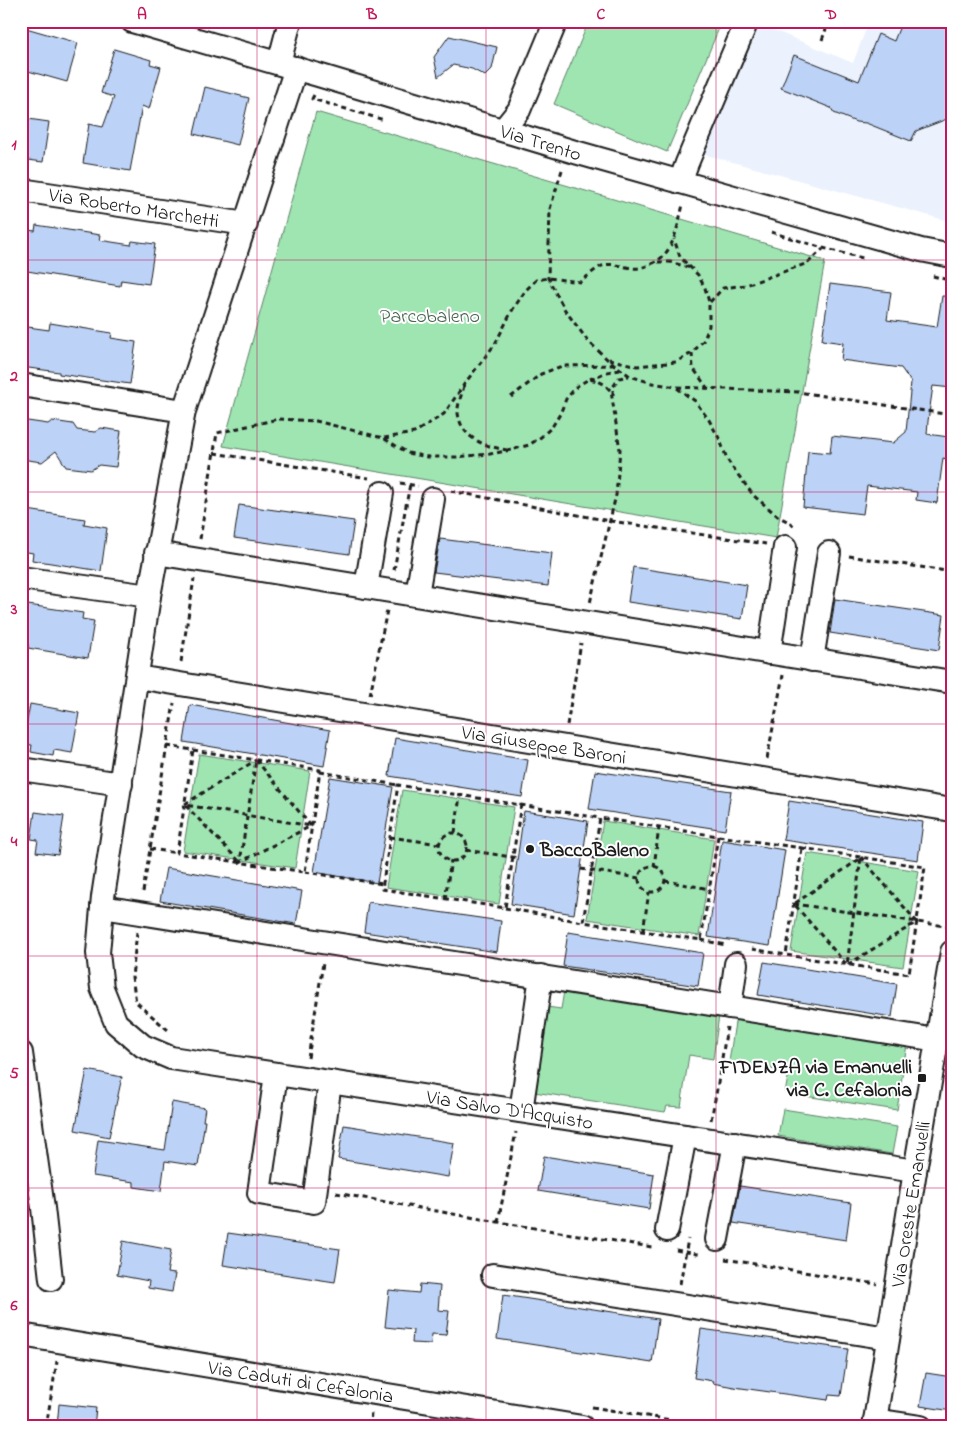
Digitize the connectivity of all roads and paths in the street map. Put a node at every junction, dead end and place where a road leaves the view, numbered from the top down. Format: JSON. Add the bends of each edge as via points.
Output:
{"nodes":[{"id":1,"x":132,"y":21,"type":"edge"},
{"id":2,"x":290,"y":21,"type":"edge"},
{"id":3,"x":556,"y":21,"type":"edge"},
{"id":4,"x":747,"y":21,"type":"edge"},
{"id":5,"x":829,"y":21,"type":"edge"},
{"id":6,"x":822,"y":40,"type":"dead end"},
{"id":7,"x":287,"y":66,"type":"junction"},
{"id":8,"x":504,"y":130,"type":"junction"},
{"id":9,"x":562,"y":170,"type":"dead end"},
{"id":10,"x":680,"y":182,"type":"junction"},
{"id":11,"x":21,"y":190,"type":"edge"},
{"id":12,"x":683,"y":205,"type":"dead end"},
{"id":13,"x":246,"y":224,"type":"junction"},
{"id":14,"x":674,"y":239,"type":"junction"},
{"id":15,"x":824,"y":248,"type":"dead end"},
{"id":16,"x":952,"y":256,"type":"edge"},
{"id":17,"x":657,"y":262,"type":"junction"},
{"id":18,"x":691,"y":268,"type":"junction"},
{"id":19,"x":548,"y":278,"type":"junction"},
{"id":20,"x":709,"y":302,"type":"junction"},
{"id":21,"x":692,"y":353,"type":"junction"},
{"id":22,"x":606,"y":359,"type":"junction"},
{"id":23,"x":615,"y":365,"type":"junction"},
{"id":24,"x":621,"y":370,"type":"junction"},
{"id":25,"x":630,"y":376,"type":"junction"},
{"id":26,"x":589,"y":379,"type":"dead end"},
{"id":27,"x":465,"y":383,"type":"junction"},
{"id":28,"x":21,"y":385,"type":"edge"},
{"id":29,"x":676,"y":387,"type":"junction"},
{"id":30,"x":708,"y":389,"type":"junction"},
{"id":31,"x":511,"y":397,"type":"dead end"},
{"id":32,"x":613,"y":408,"type":"dead end"},
{"id":33,"x":184,"y":411,"type":"junction"},
{"id":34,"x":952,"y":415,"type":"edge"},
{"id":35,"x":383,"y":438,"type":"dead end"},
{"id":36,"x":511,"y":450,"type":"dead end"},
{"id":37,"x":214,"y":453,"type":"dead end"},
{"id":38,"x":384,"y":484,"type":"junction"},
{"id":39,"x":434,"y":492,"type":"junction"},
{"id":40,"x":791,"y":539,"type":"junction"},
{"id":41,"x":156,"y":553,"type":"junction"},
{"id":42,"x":829,"y":553,"type":"joint"},
{"id":43,"x":952,"y":572,"type":"edge"},
{"id":44,"x":21,"y":578,"type":"edge"},
{"id":45,"x":366,"y":587,"type":"junction"},
{"id":46,"x":417,"y":595,"type":"junction"},
{"id":47,"x":149,"y":596,"type":"junction"},
{"id":48,"x":768,"y":653,"type":"junction"},
{"id":49,"x":812,"y":660,"type":"junction"},
{"id":50,"x":137,"y":677,"type":"junction"},
{"id":51,"x":952,"y":682,"type":"edge"},
{"id":52,"x":167,"y":746,"type":"dead end"},
{"id":53,"x":193,"y":750,"type":"junction"},
{"id":54,"x":256,"y":760,"type":"junction"},
{"id":55,"x":21,"y":769,"type":"edge"},
{"id":56,"x":320,"y":772,"type":"junction"},
{"id":57,"x":121,"y":784,"type":"junction"},
{"id":58,"x":398,"y":785,"type":"junction"},
{"id":59,"x":460,"y":795,"type":"junction"},
{"id":60,"x":521,"y":804,"type":"junction"},
{"id":61,"x":185,"y":805,"type":"junction"},
{"id":62,"x":952,"y":810,"type":"edge"},
{"id":63,"x":248,"y":815,"type":"junction"},
{"id":64,"x":600,"y":818,"type":"junction"},
{"id":65,"x":312,"y":826,"type":"junction"},
{"id":66,"x":659,"y":827,"type":"junction"},
{"id":67,"x":455,"y":833,"type":"junction"},
{"id":68,"x":718,"y":836,"type":"junction"},
{"id":69,"x":390,"y":837,"type":"junction"},
{"id":70,"x":439,"y":844,"type":"junction"},
{"id":71,"x":802,"y":848,"type":"junction"},
{"id":72,"x":150,"y":849,"type":"dead end"},
{"id":73,"x":466,"y":850,"type":"junction"},
{"id":74,"x":178,"y":853,"type":"junction"},
{"id":75,"x":515,"y":857,"type":"junction"},
{"id":76,"x":861,"y":857,"type":"junction"},
{"id":77,"x":451,"y":860,"type":"junction"},
{"id":78,"x":240,"y":862,"type":"junction"},
{"id":79,"x":654,"y":867,"type":"junction"},
{"id":80,"x":581,"y":869,"type":"dead end"},
{"id":81,"x":591,"y":870,"type":"junction"},
{"id":82,"x":305,"y":872,"type":"junction"},
{"id":83,"x":639,"y":878,"type":"junction"},
{"id":84,"x":665,"y":881,"type":"junction"},
{"id":85,"x":383,"y":884,"type":"junction"},
{"id":86,"x":710,"y":889,"type":"junction"},
{"id":87,"x":650,"y":892,"type":"junction"},
{"id":88,"x":445,"y":899,"type":"junction"},
{"id":89,"x":794,"y":904,"type":"junction"},
{"id":90,"x":102,"y":907,"type":"junction"},
{"id":91,"x":506,"y":908,"type":"junction"},
{"id":92,"x":853,"y":913,"type":"junction"},
{"id":93,"x":583,"y":922,"type":"junction"},
{"id":94,"x":917,"y":922,"type":"junction"},
{"id":95,"x":952,"y":928,"type":"edge"},
{"id":96,"x":643,"y":931,"type":"junction"},
{"id":97,"x":336,"y":944,"type":"junction"},
{"id":98,"x":952,"y":952,"type":"edge"},
{"id":99,"x":736,"y":964,"type":"dead end"},
{"id":100,"x":847,"y":965,"type":"junction"},
{"id":101,"x":541,"y":976,"type":"junction"},
{"id":102,"x":730,"y":1007,"type":"junction"},
{"id":103,"x":116,"y":1023,"type":"joint"},
{"id":104,"x":937,"y":1040,"type":"junction"},
{"id":105,"x":21,"y":1053,"type":"edge"},
{"id":106,"x":276,"y":1074,"type":"junction"},
{"id":107,"x":305,"y":1078,"type":"junction"},
{"id":108,"x":330,"y":1082,"type":"junction"},
{"id":109,"x":521,"y":1111,"type":"junction"},
{"id":110,"x":33,"y":1136,"type":"junction"},
{"id":111,"x":684,"y":1136,"type":"junction"},
{"id":112,"x":707,"y":1139,"type":"junction"},
{"id":113,"x":735,"y":1143,"type":"junction"},
{"id":114,"x":21,"y":1163,"type":"edge"},
{"id":115,"x":914,"y":1171,"type":"junction"},
{"id":116,"x":315,"y":1189,"type":"junction"},
{"id":117,"x":498,"y":1222,"type":"junction"},
{"id":118,"x":661,"y":1238,"type":"joint"},
{"id":119,"x":676,"y":1250,"type":"dead end"},
{"id":120,"x":715,"y":1251,"type":"junction"},
{"id":121,"x":493,"y":1275,"type":"dead end"},
{"id":122,"x":51,"y":1279,"type":"dead end"},
{"id":123,"x":896,"y":1288,"type":"junction"},
{"id":124,"x":21,"y":1335,"type":"edge"},
{"id":125,"x":888,"y":1338,"type":"junction"},
{"id":126,"x":58,"y":1362,"type":"dead end"},
{"id":127,"x":372,"y":1408,"type":"dead end"},
{"id":128,"x":875,"y":1423,"type":"edge"},
{"id":129,"x":46,"y":1427,"type":"edge"},
{"id":130,"x":370,"y":1427,"type":"edge"},
{"id":131,"x":582,"y":1427,"type":"edge"},
{"id":132,"x":921,"y":1427,"type":"edge"}],
"edges":[{"from":1,"to":7,"type":"street","name":"Via Trento"},
{"from":2,"to":7,"type":"street","name":"Via Roberto Marchetti"},
{"from":3,"to":8,"type":"street","via":[[518,110]]},
{"from":4,"to":10,"type":"street"},
{"from":5,"to":6,"type":"path"},
{"from":7,"to":8,"type":"street","name":"Via Trento"},
{"from":7,"to":13,"type":"street","name":"Via Roberto Marchetti"},
{"from":8,"to":10,"type":"street","name":"Via Trento"},
{"from":9,"to":19,"type":"path","via":[[550,209]]},
{"from":10,"to":16,"type":"street","name":"Via Trento"},
{"from":11,"to":13,"type":"street","name":"Via Roberto Marchetti"},
{"from":12,"to":14,"type":"path"},
{"from":13,"to":33,"type":"street","name":"Via Roberto Marchetti"},
{"from":14,"to":17,"type":"path","via":[[667,253]]},
{"from":14,"to":18,"type":"path","via":[[680,257]]},
{"from":15,"to":20,"type":"path","via":[[808,263],[746,285],[723,288]]},
{"from":17,"to":18,"type":"path"},
{"from":17,"to":19,"type":"path","via":[[635,269],[603,265],[580,282]]},
{"from":18,"to":20,"type":"path","via":[[706,288]]},
{"from":19,"to":22,"type":"path","via":[[565,310]]},
{"from":19,"to":27,"type":"path","via":[[536,280],[526,290],[512,309],[495,344]]},
{"from":20,"to":21,"type":"path","via":[[707,333]]},
{"from":21,"to":22,"type":"path","via":[[676,362],[637,366]]},
{"from":21,"to":30,"type":"path","via":[[693,368]]},
{"from":22,"to":23,"type":"path"},
{"from":23,"to":24,"type":"path"},
{"from":23,"to":31,"type":"path","via":[[562,366],[541,374]]},
{"from":24,"to":25,"type":"path"},
{"from":24,"to":26,"type":"path"},
{"from":25,"to":29,"type":"path"},
{"from":25,"to":32,"type":"path","via":[[619,378],[613,387]]},
{"from":27,"to":35,"type":"path","via":[[444,414],[414,433]]},
{"from":27,"to":36,"type":"path","via":[[457,412],[462,428],[472,439],[491,448]]},
{"from":28,"to":33,"type":"street"},
{"from":29,"to":30,"type":"path"},
{"from":29,"to":40,"type":"path","via":[[695,401],[709,420],[732,468],[754,496],[791,524]]},
{"from":30,"to":34,"type":"path","via":[[798,392]]},
{"from":33,"to":41,"type":"street","name":"Via Roberto Marchetti"},
{"from":37,"to":38,"type":"path"},
{"from":38,"to":39,"type":"path"},
{"from":38,"to":45,"type":"street"},
{"from":39,"to":40,"type":"path","via":[[610,521]]},
{"from":39,"to":46,"type":"street"},
{"from":40,"to":48,"type":"street"},
{"from":41,"to":45,"type":"street"},
{"from":41,"to":47,"type":"street","name":"Via Roberto Marchetti"},
{"from":42,"to":43,"type":"path"},
{"from":42,"to":49,"type":"street"},
{"from":44,"to":47,"type":"street"},
{"from":45,"to":46,"type":"street"},
{"from":46,"to":48,"type":"street"},
{"from":47,"to":50,"type":"street","name":"Via Roberto Marchetti"},
{"from":48,"to":49,"type":"street"},
{"from":49,"to":51,"type":"street"},
{"from":50,"to":57,"type":"street","name":"Via Roberto Marchetti"},
{"from":50,"to":62,"type":"street","name":"Via Giuseppe Baroni"},
{"from":52,"to":53,"type":"path"},
{"from":53,"to":54,"type":"path"},
{"from":53,"to":61,"type":"path"},
{"from":54,"to":56,"type":"path"},
{"from":54,"to":61,"type":"path"},
{"from":54,"to":63,"type":"path"},
{"from":54,"to":65,"type":"path"},
{"from":55,"to":57,"type":"street"},
{"from":56,"to":58,"type":"path"},
{"from":56,"to":65,"type":"path"},
{"from":57,"to":90,"type":"street","name":"Via Roberto Marchetti"},
{"from":58,"to":59,"type":"path"},
{"from":58,"to":69,"type":"path"},
{"from":59,"to":60,"type":"path"},
{"from":59,"to":67,"type":"path"},
{"from":60,"to":64,"type":"path"},
{"from":60,"to":75,"type":"path"},
{"from":61,"to":63,"type":"path"},
{"from":61,"to":74,"type":"path"},
{"from":61,"to":78,"type":"path"},
{"from":63,"to":65,"type":"path"},
{"from":63,"to":78,"type":"path"},
{"from":64,"to":66,"type":"path"},
{"from":64,"to":81,"type":"path"},
{"from":65,"to":78,"type":"path"},
{"from":65,"to":82,"type":"path"},
{"from":66,"to":68,"type":"path"},
{"from":66,"to":79,"type":"path"},
{"from":67,"to":70,"type":"path","via":[[444,836]]},
{"from":67,"to":73,"type":"path","via":[[464,839]]},
{"from":68,"to":71,"type":"path"},
{"from":68,"to":86,"type":"path"},
{"from":69,"to":70,"type":"path"},
{"from":69,"to":85,"type":"path"},
{"from":70,"to":77,"type":"path","via":[[443,856]]},
{"from":71,"to":76,"type":"path"},
{"from":71,"to":89,"type":"path"},
{"from":72,"to":74,"type":"path"},
{"from":73,"to":75,"type":"path"},
{"from":73,"to":77,"type":"path","via":[[462,856]]},
{"from":74,"to":78,"type":"path"},
{"from":75,"to":91,"type":"path"},
{"from":76,"to":89,"type":"path"},
{"from":76,"to":92,"type":"path"},
{"from":76,"to":94,"type":"path"},
{"from":76,"to":94,"type":"path","via":[[925,867]]},
{"from":77,"to":88,"type":"path"},
{"from":78,"to":82,"type":"path"},
{"from":79,"to":83,"type":"path","via":[[644,869]]},
{"from":79,"to":84,"type":"path","via":[[660,869]]},
{"from":80,"to":81,"type":"path"},
{"from":81,"to":83,"type":"path"},
{"from":81,"to":93,"type":"path"},
{"from":82,"to":85,"type":"path"},
{"from":83,"to":87,"type":"path","via":[[640,885]]},
{"from":84,"to":86,"type":"path"},
{"from":84,"to":87,"type":"path","via":[[661,889]]},
{"from":85,"to":88,"type":"path","via":[[382,890]]},
{"from":86,"to":96,"type":"path","via":[[702,940]]},
{"from":87,"to":96,"type":"path"},
{"from":88,"to":91,"type":"path"},
{"from":89,"to":92,"type":"path"},
{"from":89,"to":100,"type":"path"},
{"from":89,"to":100,"type":"path","via":[[786,955]]},
{"from":90,"to":97,"type":"street"},
{"from":90,"to":103,"type":"street","name":"Via Roberto Marchetti","via":[[98,953],[102,988]]},
{"from":91,"to":93,"type":"path"},
{"from":92,"to":94,"type":"path"},
{"from":92,"to":100,"type":"path"},
{"from":93,"to":96,"type":"path"},
{"from":94,"to":95,"type":"path"},
{"from":94,"to":100,"type":"path"},
{"from":94,"to":100,"type":"path","via":[[909,974]]},
{"from":97,"to":101,"type":"street"},
{"from":97,"to":107,"type":"path","via":[[324,953]]},
{"from":98,"to":104,"type":"street","name":"Via Oreste Emanuelli"},
{"from":99,"to":102,"type":"street"},
{"from":101,"to":102,"type":"street"},
{"from":101,"to":109,"type":"street"},
{"from":102,"to":104,"type":"street"},
{"from":102,"to":112,"type":"path"},
{"from":103,"to":106,"type":"street","name":"Via Salvo D'Acquisto","via":[[143,1046],[171,1058]]},
{"from":104,"to":115,"type":"street","name":"Via Oreste Emanuelli"},
{"from":105,"to":110,"type":"street"},
{"from":106,"to":107,"type":"street","name":"Via Salvo D'Acquisto"},
{"from":106,"to":116,"type":"street","via":[[259,1193],[314,1202]]},
{"from":107,"to":108,"type":"street","name":"Via Salvo D'Acquisto"},
{"from":108,"to":109,"type":"street","name":"Via Salvo D'Acquisto"},
{"from":108,"to":116,"type":"street"},
{"from":109,"to":111,"type":"street","name":"Via Salvo D'Acquisto"},
{"from":109,"to":117,"type":"path"},
{"from":110,"to":114,"type":"street"},
{"from":110,"to":122,"type":"street"},
{"from":111,"to":112,"type":"street","name":"Via Salvo D'Acquisto"},
{"from":111,"to":118,"type":"street"},
{"from":112,"to":113,"type":"street","name":"Via Salvo D'Acquisto"},
{"from":113,"to":115,"type":"street","name":"Via Salvo D'Acquisto"},
{"from":113,"to":120,"type":"street"},
{"from":115,"to":123,"type":"street","name":"Via Oreste Emanuelli"},
{"from":116,"to":117,"type":"path"},
{"from":117,"to":118,"type":"path"},
{"from":119,"to":120,"type":"path"},
{"from":120,"to":123,"type":"path"},
{"from":121,"to":125,"type":"street"},
{"from":123,"to":125,"type":"street","name":"Via Oreste Emanuelli"},
{"from":124,"to":131,"type":"street","name":"Via Caduti di Cefalonia"},
{"from":125,"to":128,"type":"street","name":"Via Oreste Emanuelli"},
{"from":126,"to":129,"type":"path"},
{"from":127,"to":130,"type":"path"},
{"from":128,"to":132,"type":"street"}]}
